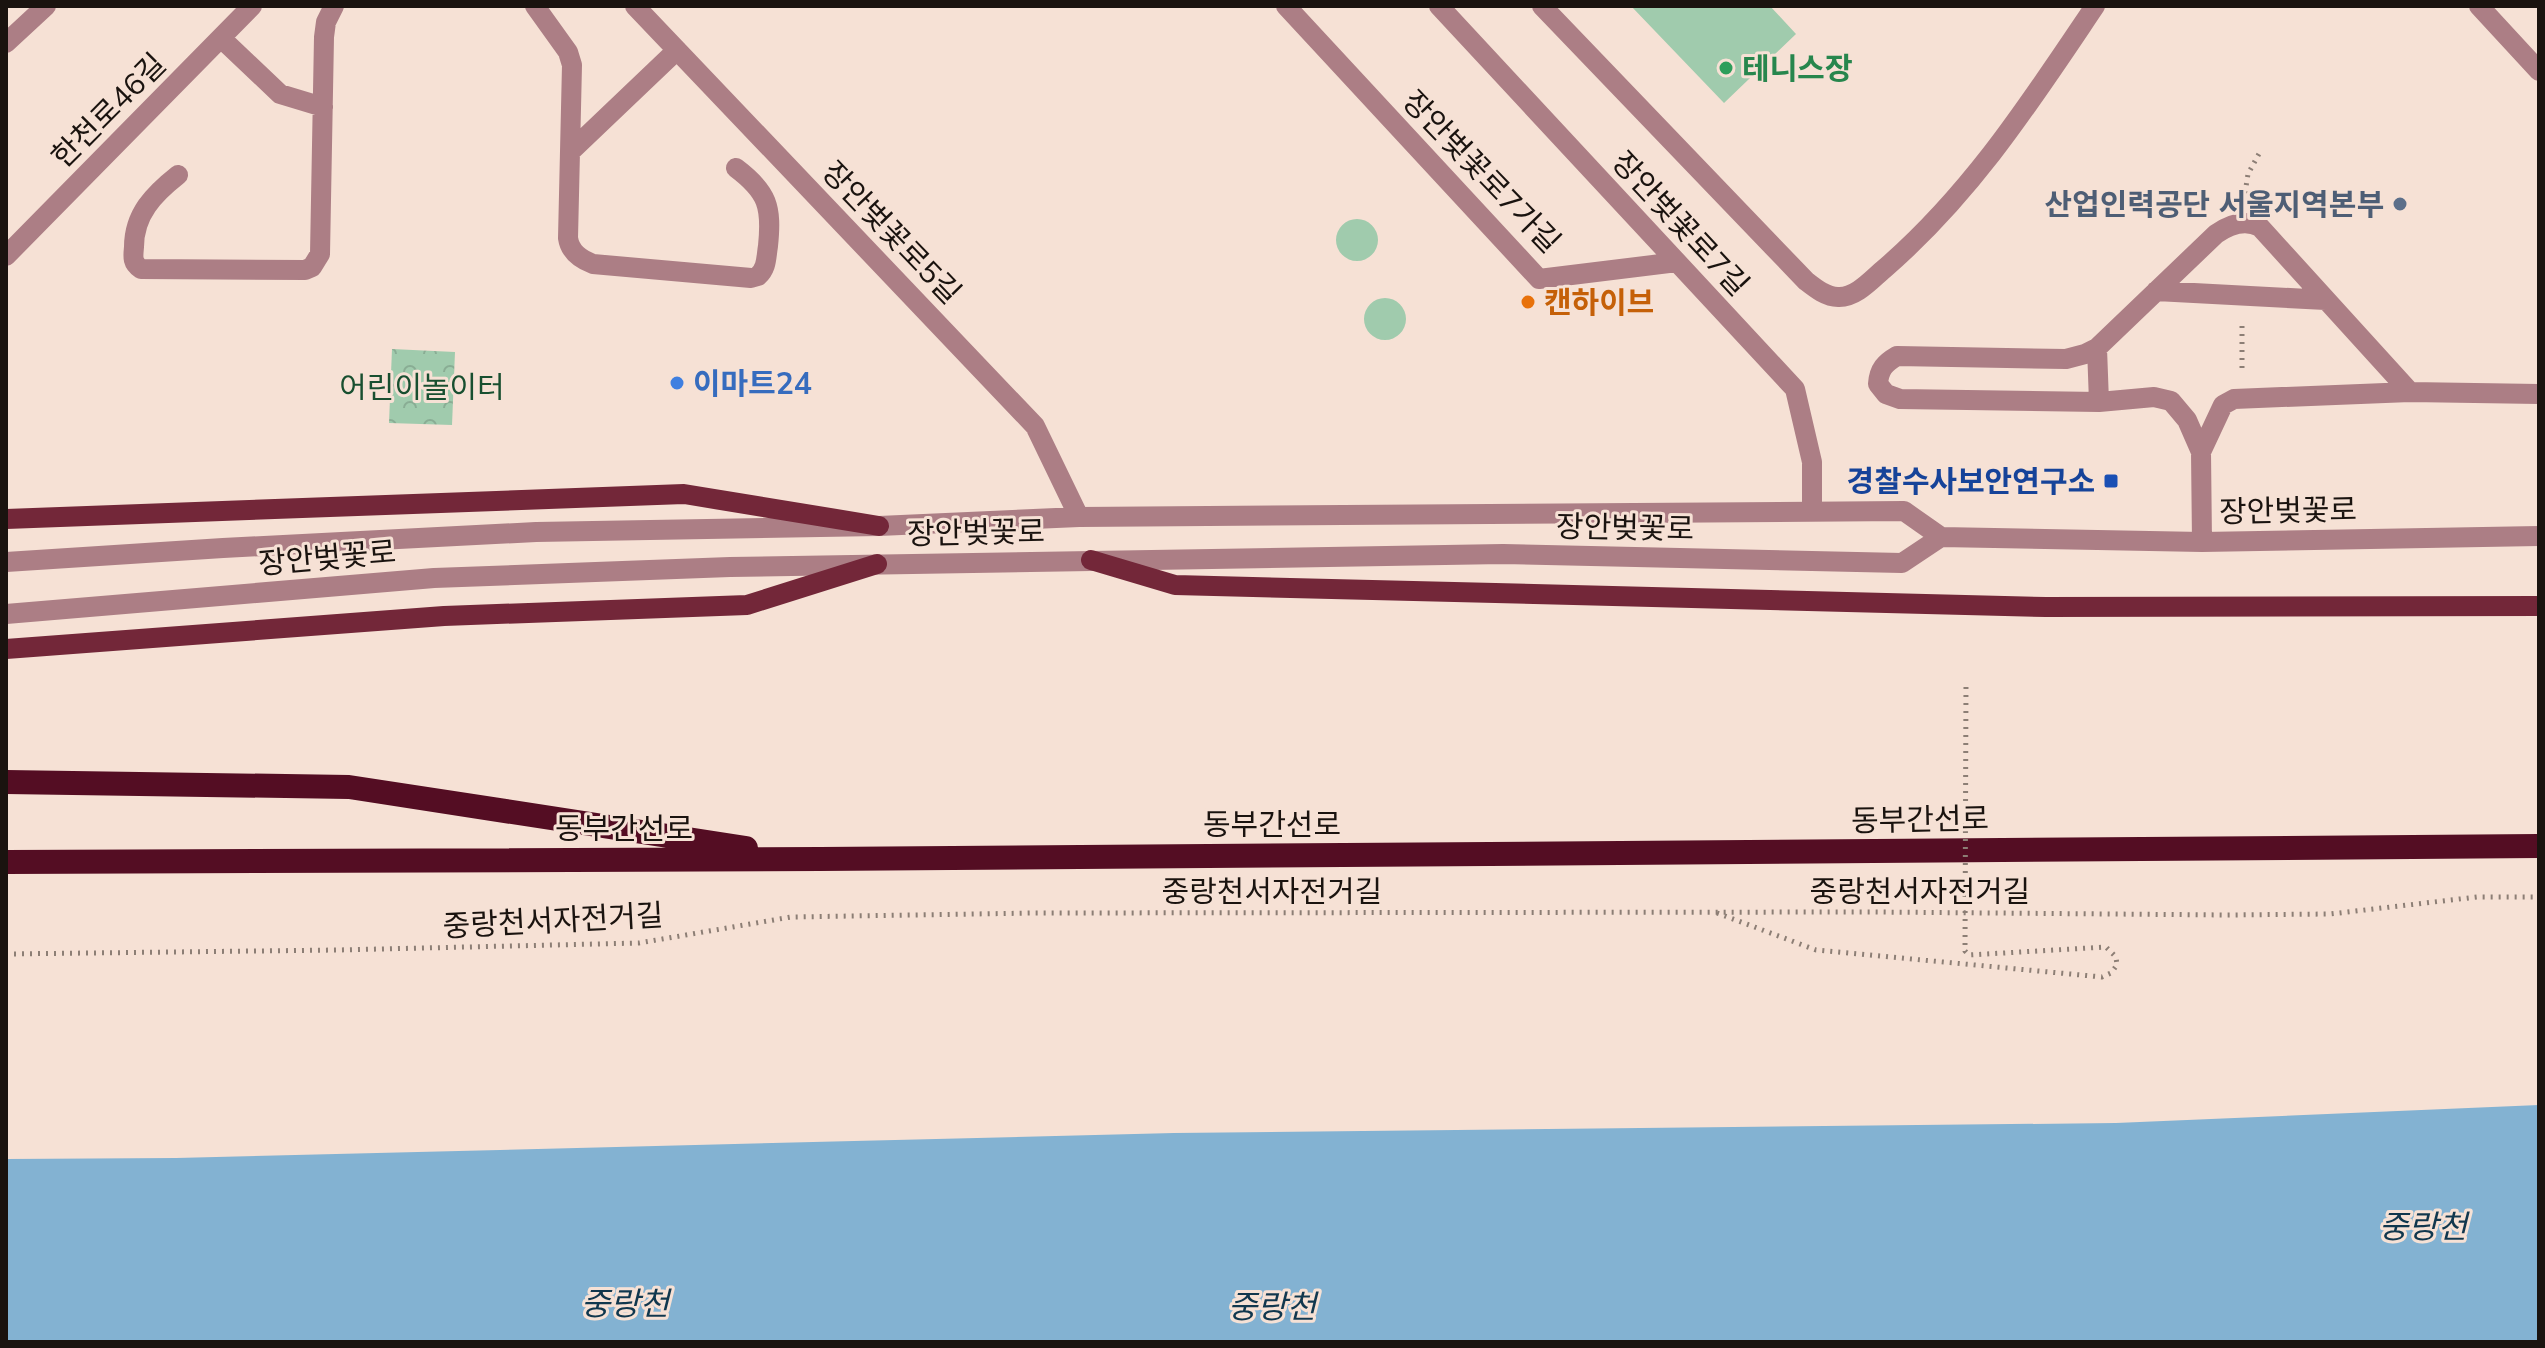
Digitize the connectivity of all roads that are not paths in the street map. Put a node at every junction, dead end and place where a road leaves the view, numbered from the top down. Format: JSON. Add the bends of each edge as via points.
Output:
{"nodes":[{"id":1,"x":46,"y":6,"type":"edge"},
{"id":2,"x":252,"y":6,"type":"edge"},
{"id":3,"x":334,"y":6,"type":"edge"},
{"id":4,"x":535,"y":6,"type":"edge"},
{"id":5,"x":635,"y":6,"type":"edge"},
{"id":6,"x":1286,"y":6,"type":"edge"},
{"id":7,"x":1439,"y":6,"type":"edge"},
{"id":8,"x":1542,"y":6,"type":"edge"},
{"id":9,"x":2095,"y":6,"type":"edge"},
{"id":10,"x":2479,"y":6,"type":"edge"},
{"id":11,"x":221,"y":38,"type":"junction"},
{"id":12,"x":6,"y":43,"type":"edge"},
{"id":13,"x":677,"y":50,"type":"junction"},
{"id":14,"x":2539,"y":71,"type":"edge"},
{"id":15,"x":323,"y":107,"type":"junction"},
{"id":16,"x":570,"y":152,"type":"junction"},
{"id":17,"x":736,"y":168,"type":"dead end"},
{"id":18,"x":178,"y":175,"type":"dead end"},
{"id":19,"x":6,"y":256,"type":"edge"},
{"id":20,"x":1677,"y":262,"type":"junction"},
{"id":21,"x":2156,"y":291,"type":"junction"},
{"id":22,"x":2326,"y":300,"type":"junction"},
{"id":23,"x":2097,"y":348,"type":"junction"},
{"id":24,"x":2410,"y":392,"type":"junction"},
{"id":25,"x":2539,"y":394,"type":"edge"},
{"id":26,"x":2099,"y":402,"type":"junction"},
{"id":27,"x":2201,"y":452,"type":"junction"},
{"id":28,"x":1812,"y":512,"type":"junction"},
{"id":29,"x":1079,"y":517,"type":"junction"},
{"id":30,"x":6,"y":519,"type":"edge"},
{"id":31,"x":879,"y":526,"type":"junction"},
{"id":32,"x":2539,"y":536,"type":"edge"},
{"id":33,"x":1941,"y":537,"type":"junction"},
{"id":34,"x":2202,"y":542,"type":"junction"},
{"id":35,"x":1091,"y":560,"type":"junction"},
{"id":36,"x":6,"y":562,"type":"edge"},
{"id":37,"x":877,"y":564,"type":"junction"},
{"id":38,"x":2539,"y":606,"type":"edge"},
{"id":39,"x":6,"y":614,"type":"edge"},
{"id":40,"x":6,"y":649,"type":"edge"},
{"id":41,"x":6,"y":782,"type":"edge"},
{"id":42,"x":2539,"y":846,"type":"edge"},
{"id":43,"x":820,"y":859,"type":"junction"},
{"id":44,"x":6,"y":862,"type":"edge"}],
"edges":[{"from":1,"to":12,"type":"street"},
{"from":2,"to":11,"type":"street","name":"한천로46길"},
{"from":3,"to":15,"type":"street","via":[[324,37]]},
{"from":4,"to":16,"type":"street","via":[[571,57]]},
{"from":5,"to":13,"type":"street","name":"장안벚꽃로5길"},
{"from":6,"to":20,"type":"street","name":"장안벚꽃로7가길","via":[[1539,279]]},
{"from":7,"to":20,"type":"street","name":"장안벚꽃로7길"},
{"from":8,"to":9,"type":"street","via":[[1806,281],[1839,297],[1855,293],[1904,252],[1983,166]]},
{"from":10,"to":14,"type":"street"},
{"from":11,"to":15,"type":"street","via":[[280,94]]},
{"from":11,"to":19,"type":"street","name":"한천로46길"},
{"from":13,"to":16,"type":"street"},
{"from":13,"to":29,"type":"street","name":"장안벚꽃로5길","via":[[1035,426]]},
{"from":15,"to":18,"type":"street","via":[[320,254],[312,267],[136,267],[138,222],[158,191]]},
{"from":16,"to":17,"type":"street","via":[[568,238],[581,259],[751,278],[765,266],[769,211],[759,188]]},
{"from":20,"to":28,"type":"street","name":"장안벚꽃로7길","via":[[1795,389],[1812,462]]},
{"from":21,"to":22,"type":"street"},
{"from":21,"to":22,"type":"street","via":[[2216,234],[2250,222]]},
{"from":21,"to":23,"type":"street"},
{"from":22,"to":24,"type":"street"},
{"from":23,"to":26,"type":"street"},
{"from":23,"to":26,"type":"street","via":[[2066,359],[1897,356],[1886,362],[1878,384],[1900,399]]},
{"from":24,"to":25,"type":"street"},
{"from":24,"to":27,"type":"street","via":[[2234,399],[2213,421]]},
{"from":26,"to":27,"type":"street","via":[[2154,397],[2171,401],[2187,420]]},
{"from":27,"to":34,"type":"street"},
{"from":28,"to":29,"type":"street","name":"장안벚꽃로"},
{"from":28,"to":33,"type":"street","name":"장안벚꽃로","via":[[1904,511]]},
{"from":29,"to":31,"type":"street","name":"장안벚꽃로"},
{"from":30,"to":31,"type":"main road","via":[[684,494]]},
{"from":31,"to":36,"type":"street","name":"장안벚꽃로","via":[[536,532]]},
{"from":32,"to":34,"type":"street","name":"장안벚꽃로"},
{"from":33,"to":34,"type":"street","name":"장안벚꽃로"},
{"from":33,"to":35,"type":"street","name":"장안벚꽃로","via":[[1902,563],[1503,554]]},
{"from":35,"to":37,"type":"street","name":"장안벚꽃로"},
{"from":35,"to":38,"type":"main road","via":[[1175,585],[2032,607]]},
{"from":37,"to":39,"type":"street","name":"장안벚꽃로","via":[[434,578]]},
{"from":37,"to":40,"type":"main road","via":[[747,605],[444,616]]},
{"from":41,"to":43,"type":"highway","via":[[349,787]]},
{"from":42,"to":43,"type":"highway","name":"동부간선로"},
{"from":43,"to":44,"type":"highway","name":"동부간선로"}]}
